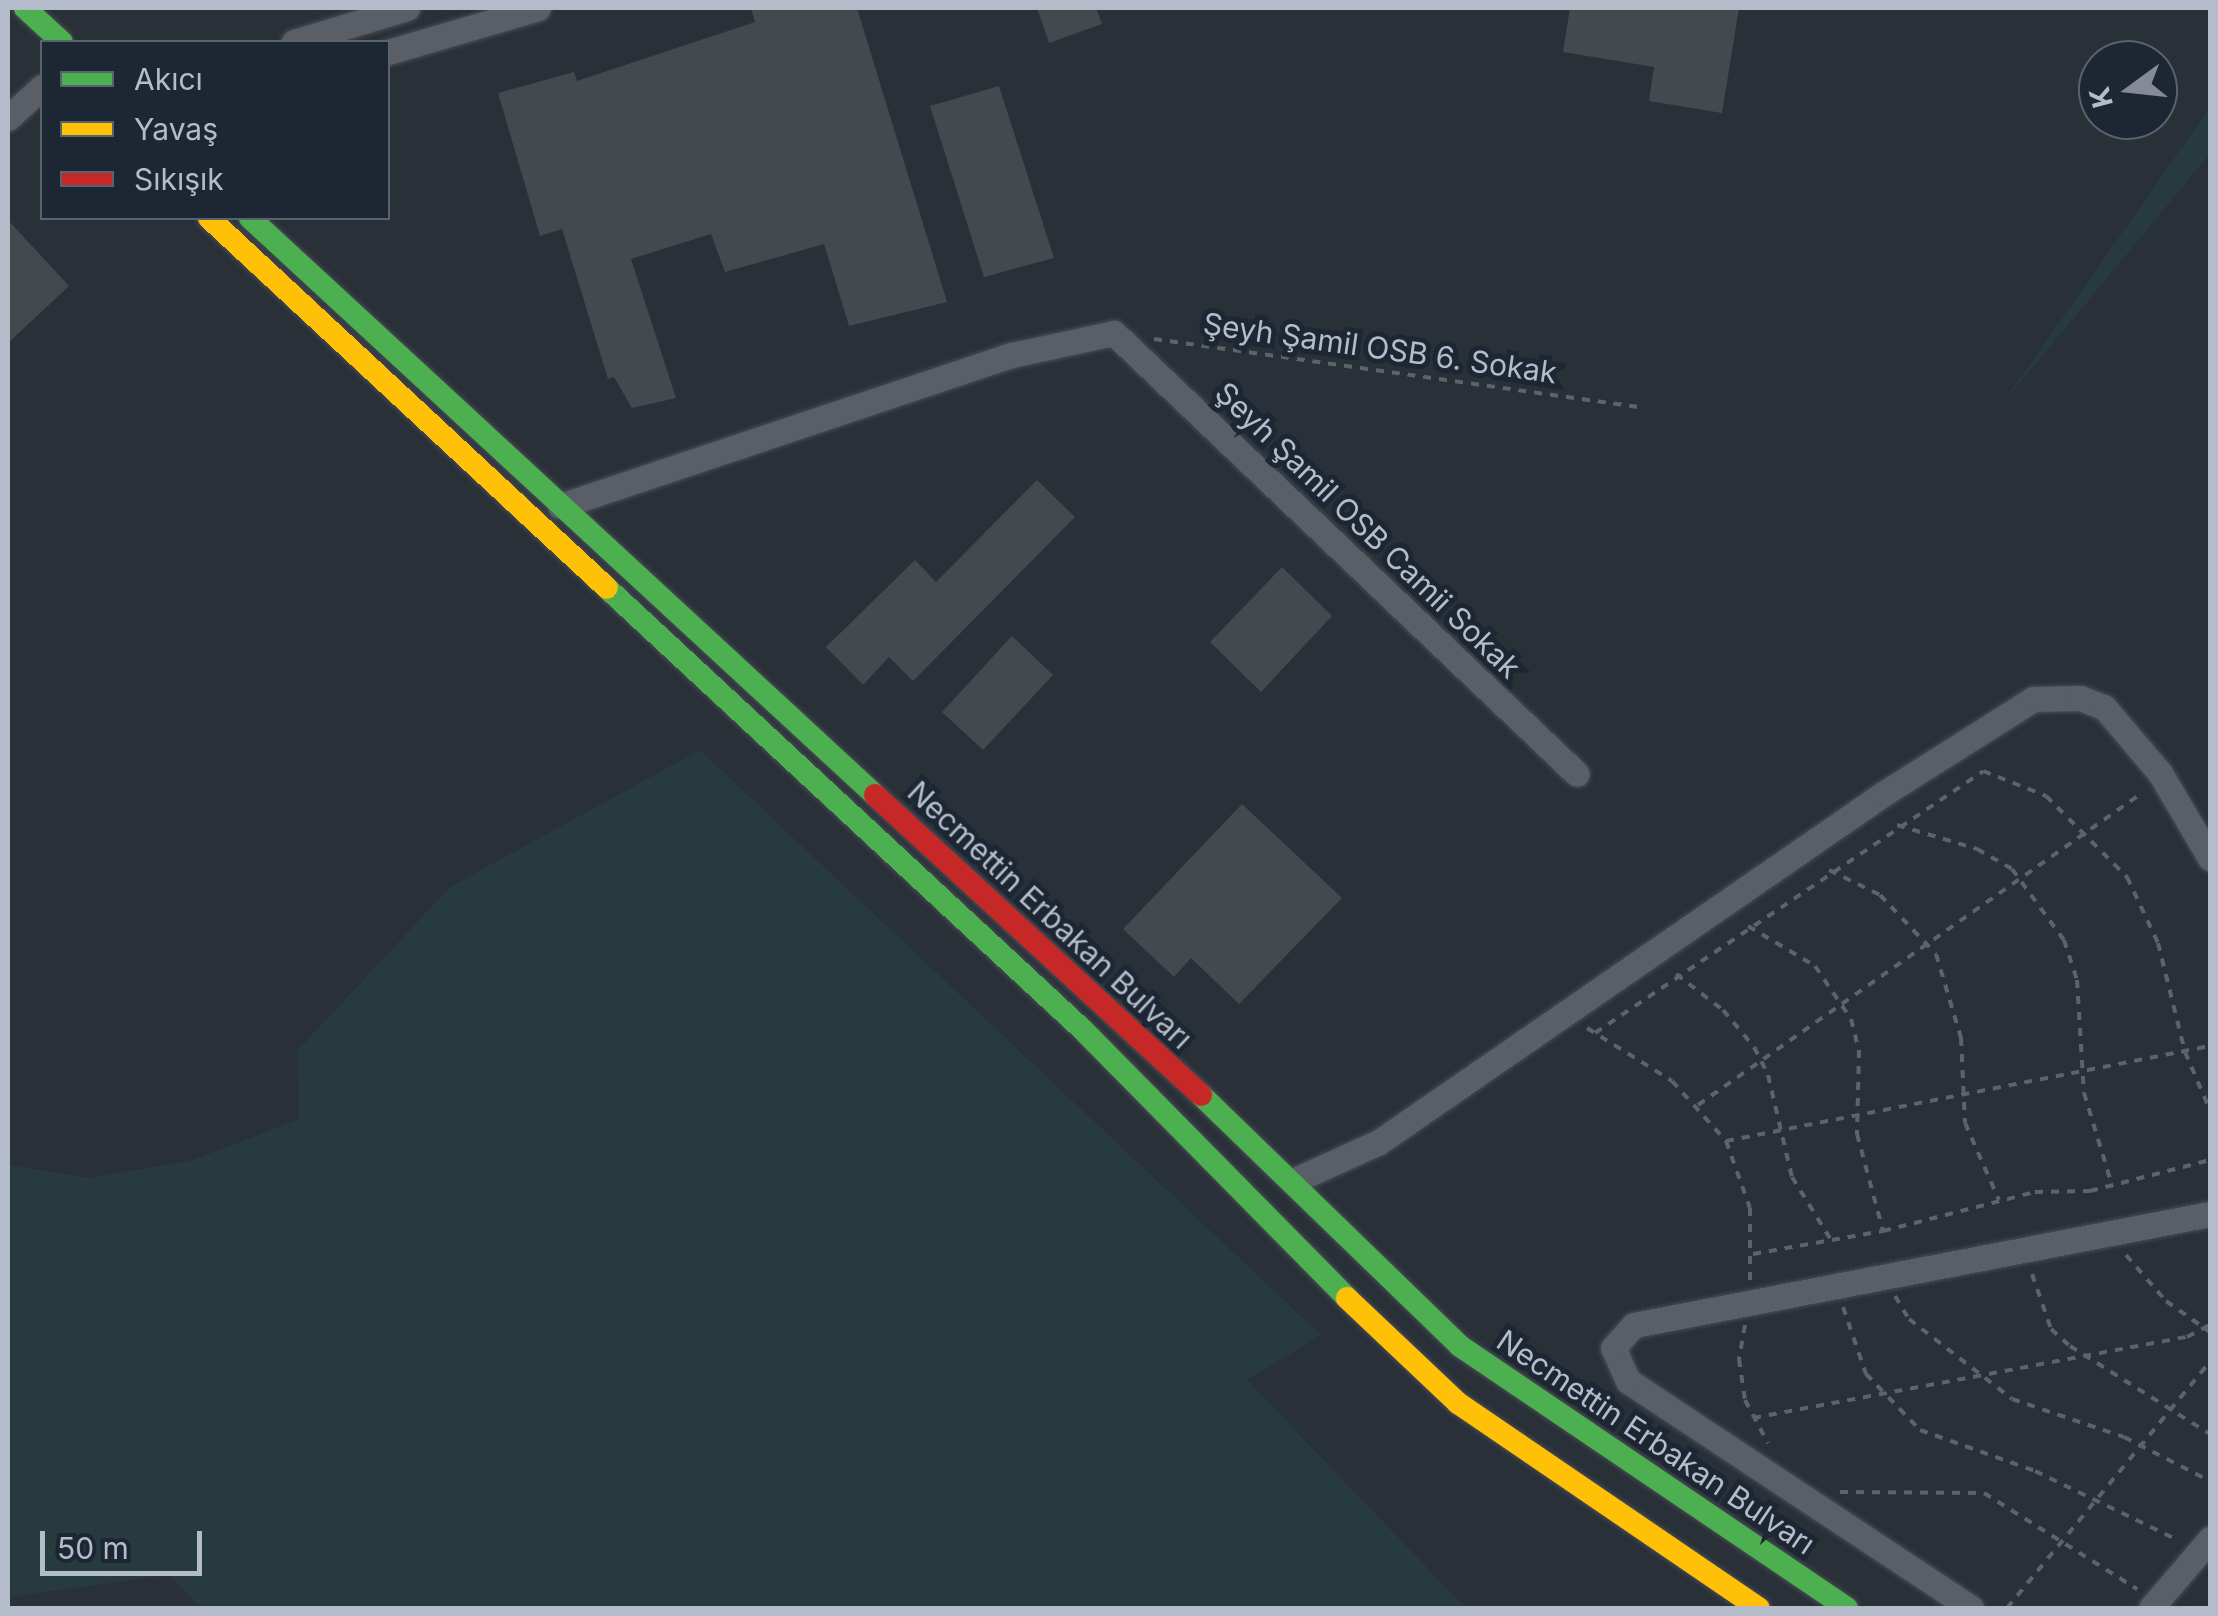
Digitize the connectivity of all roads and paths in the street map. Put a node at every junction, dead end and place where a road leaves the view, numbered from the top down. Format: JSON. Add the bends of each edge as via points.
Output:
{"nodes":[{"id":1,"x":26,"y":8,"type":"edge"},
{"id":2,"x":407,"y":8,"type":"edge"},
{"id":3,"x":538,"y":8,"type":"edge"},
{"id":4,"x":8,"y":25,"type":"edge"},
{"id":5,"x":60,"y":40,"type":"edge"},
{"id":6,"x":301,"y":40,"type":"edge"},
{"id":7,"x":390,"y":51,"type":"edge"},
{"id":8,"x":40,"y":56,"type":"edge"},
{"id":9,"x":40,"y":89,"type":"edge"},
{"id":10,"x":8,"y":118,"type":"edge"},
{"id":11,"x":211,"y":220,"type":"edge"},
{"id":12,"x":252,"y":220,"type":"edge"},
{"id":13,"x":1153,"y":338,"type":"dead end"},
{"id":14,"x":1640,"y":407,"type":"dead end"},
{"id":15,"x":560,"y":506,"type":"junction"},
{"id":16,"x":1577,"y":774,"type":"dead end"},
{"id":17,"x":2162,"y":777,"type":"junction"},
{"id":18,"x":1897,"y":825,"type":"junction"},
{"id":19,"x":2086,"y":832,"type":"junction"},
{"id":20,"x":2210,"y":858,"type":"edge"},
{"id":21,"x":1829,"y":870,"type":"junction"},
{"id":22,"x":2020,"y":878,"type":"junction"},
{"id":23,"x":1746,"y":926,"type":"junction"},
{"id":24,"x":1928,"y":944,"type":"junction"},
{"id":25,"x":1676,"y":974,"type":"junction"},
{"id":26,"x":1843,"y":1004,"type":"junction"},
{"id":27,"x":1566,"y":1016,"type":"junction"},
{"id":28,"x":1595,"y":1033,"type":"junction"},
{"id":29,"x":2210,"y":1046,"type":"edge"},
{"id":30,"x":2185,"y":1052,"type":"junction"},
{"id":31,"x":1760,"y":1061,"type":"junction"},
{"id":32,"x":2082,"y":1074,"type":"junction"},
{"id":33,"x":1964,"y":1098,"type":"junction"},
{"id":34,"x":1698,"y":1105,"type":"junction"},
{"id":35,"x":2210,"y":1110,"type":"edge"},
{"id":36,"x":1856,"y":1119,"type":"junction"},
{"id":37,"x":1781,"y":1132,"type":"junction"},
{"id":38,"x":1726,"y":1141,"type":"junction"},
{"id":39,"x":2210,"y":1160,"type":"edge"},
{"id":40,"x":1293,"y":1181,"type":"junction"},
{"id":41,"x":2112,"y":1185,"type":"junction"},
{"id":42,"x":1999,"y":1200,"type":"junction"},
{"id":43,"x":2210,"y":1214,"type":"edge"},
{"id":44,"x":1883,"y":1231,"type":"junction"},
{"id":45,"x":2119,"y":1233,"type":"junction"},
{"id":46,"x":1830,"y":1240,"type":"junction"},
{"id":47,"x":2028,"y":1250,"type":"junction"},
{"id":48,"x":1753,"y":1254,"type":"junction"},
{"id":49,"x":1892,"y":1276,"type":"junction"},
{"id":50,"x":1838,"y":1286,"type":"junction"},
{"id":51,"x":1748,"y":1304,"type":"junction"},
{"id":52,"x":2210,"y":1328,"type":"edge"},
{"id":53,"x":2203,"y":1329,"type":"junction"},
{"id":54,"x":2083,"y":1354,"type":"junction"},
{"id":55,"x":2210,"y":1362,"type":"edge"},
{"id":56,"x":1975,"y":1376,"type":"junction"},
{"id":57,"x":1880,"y":1394,"type":"junction"},
{"id":58,"x":2172,"y":1410,"type":"junction"},
{"id":59,"x":1753,"y":1418,"type":"junction"},
{"id":60,"x":2210,"y":1434,"type":"edge"},
{"id":61,"x":2142,"y":1446,"type":"junction"},
{"id":62,"x":1774,"y":1454,"type":"dead end"},
{"id":63,"x":2210,"y":1481,"type":"edge"},
{"id":64,"x":1828,"y":1490,"type":"dead end"},
{"id":65,"x":2096,"y":1501,"type":"junction"},
{"id":66,"x":2063,"y":1541,"type":"junction"},
{"id":67,"x":2206,"y":1545,"type":"edge"},
{"id":68,"x":2154,"y":1605,"type":"edge"},
{"id":69,"x":1759,"y":1608,"type":"edge"},
{"id":70,"x":1847,"y":1608,"type":"edge"},
{"id":71,"x":1971,"y":1608,"type":"edge"},
{"id":72,"x":2007,"y":1608,"type":"edge"}],
"edges":[{"from":1,"to":5,"type":"main road"},
{"from":2,"to":6,"type":"street"},
{"from":3,"to":7,"type":"street"},
{"from":4,"to":8,"type":"main road"},
{"from":9,"to":10,"type":"street"},
{"from":11,"to":69,"type":"main road","name":"Necmettin Erbakan Bulvarı","via":[[1084,1032],[1274,1228],[1458,1403]]},
{"from":12,"to":15,"type":"main road","name":"Necmettin Erbakan Bulvarı"},
{"from":13,"to":14,"type":"path","name":"Şeyh Şamil OSB 6. Sokak"},
{"from":15,"to":16,"type":"street","name":"Şeyh Şamil OSB Camii Sokak","via":[[1012,355],[1081,335],[1114,333]]},
{"from":15,"to":40,"type":"main road","name":"Necmettin Erbakan Bulvarı"},
{"from":17,"to":19,"type":"path"},
{"from":17,"to":20,"type":"street"},
{"from":17,"to":27,"type":"street","via":[[2104,707],[2080,698],[2033,698],[1883,794]]},
{"from":18,"to":19,"type":"path","via":[[1984,771],[2046,796]]},
{"from":18,"to":21,"type":"path"},
{"from":18,"to":22,"type":"path","via":[[1977,849]]},
{"from":19,"to":22,"type":"path"},
{"from":19,"to":30,"type":"path","via":[[2128,877],[2146,912]]},
{"from":21,"to":23,"type":"path"},
{"from":21,"to":24,"type":"path","via":[[1880,896]]},
{"from":22,"to":24,"type":"path"},
{"from":22,"to":32,"type":"path","via":[[2064,940],[2078,980]]},
{"from":23,"to":25,"type":"path"},
{"from":23,"to":26,"type":"path","via":[[1816,966]]},
{"from":24,"to":26,"type":"path"},
{"from":24,"to":33,"type":"path","via":[[1953,995]]},
{"from":25,"to":28,"type":"path"},
{"from":25,"to":31,"type":"path","via":[[1723,1010]]},
{"from":26,"to":31,"type":"path"},
{"from":26,"to":36,"type":"path","via":[[1859,1050]]},
{"from":27,"to":28,"type":"path"},
{"from":27,"to":40,"type":"street","via":[[1379,1142]]},
{"from":28,"to":34,"type":"path"},
{"from":29,"to":30,"type":"path"},
{"from":30,"to":32,"type":"path"},
{"from":30,"to":35,"type":"path"},
{"from":31,"to":34,"type":"path"},
{"from":31,"to":37,"type":"path"},
{"from":32,"to":33,"type":"path"},
{"from":32,"to":41,"type":"path","via":[[2096,1148]]},
{"from":33,"to":36,"type":"path"},
{"from":33,"to":42,"type":"path","via":[[1964,1123]]},
{"from":34,"to":38,"type":"path"},
{"from":36,"to":37,"type":"path"},
{"from":36,"to":44,"type":"path"},
{"from":37,"to":38,"type":"path"},
{"from":37,"to":46,"type":"path","via":[[1801,1199]]},
{"from":38,"to":48,"type":"path","via":[[1750,1208]]},
{"from":39,"to":41,"type":"path"},
{"from":40,"to":70,"type":"main road","name":"Necmettin Erbakan Bulvarı","via":[[1460,1346]]},
{"from":41,"to":42,"type":"path"},
{"from":42,"to":44,"type":"path"},
{"from":43,"to":45,"type":"street"},
{"from":44,"to":46,"type":"path"},
{"from":45,"to":47,"type":"street"},
{"from":45,"to":53,"type":"path","via":[[2137,1270]]},
{"from":46,"to":48,"type":"path"},
{"from":47,"to":49,"type":"street"},
{"from":47,"to":54,"type":"path","via":[[2050,1328]]},
{"from":48,"to":51,"type":"path"},
{"from":49,"to":50,"type":"street"},
{"from":49,"to":56,"type":"path","via":[[1896,1302],[1908,1319],[1936,1335]]},
{"from":50,"to":51,"type":"street"},
{"from":50,"to":57,"type":"path","via":[[1848,1329]]},
{"from":51,"to":59,"type":"path","via":[[1739,1359]]},
{"from":51,"to":71,"type":"street","via":[[1634,1326],[1613,1348],[1628,1381]]},
{"from":52,"to":53,"type":"path"},
{"from":53,"to":54,"type":"path"},
{"from":54,"to":56,"type":"path"},
{"from":54,"to":58,"type":"path"},
{"from":55,"to":58,"type":"path"},
{"from":56,"to":57,"type":"path"},
{"from":56,"to":61,"type":"path","via":[[2012,1399]]},
{"from":57,"to":59,"type":"path"},
{"from":57,"to":65,"type":"path","via":[[1920,1430]]},
{"from":58,"to":60,"type":"path"},
{"from":58,"to":61,"type":"path"},
{"from":59,"to":62,"type":"path"},
{"from":61,"to":63,"type":"path"},
{"from":61,"to":65,"type":"path"},
{"from":64,"to":66,"type":"path","via":[[1984,1493]]},
{"from":65,"to":66,"type":"path"},
{"from":65,"to":67,"type":"path"},
{"from":66,"to":68,"type":"path"},
{"from":66,"to":72,"type":"path"},
{"from":67,"to":68,"type":"street"}]}
